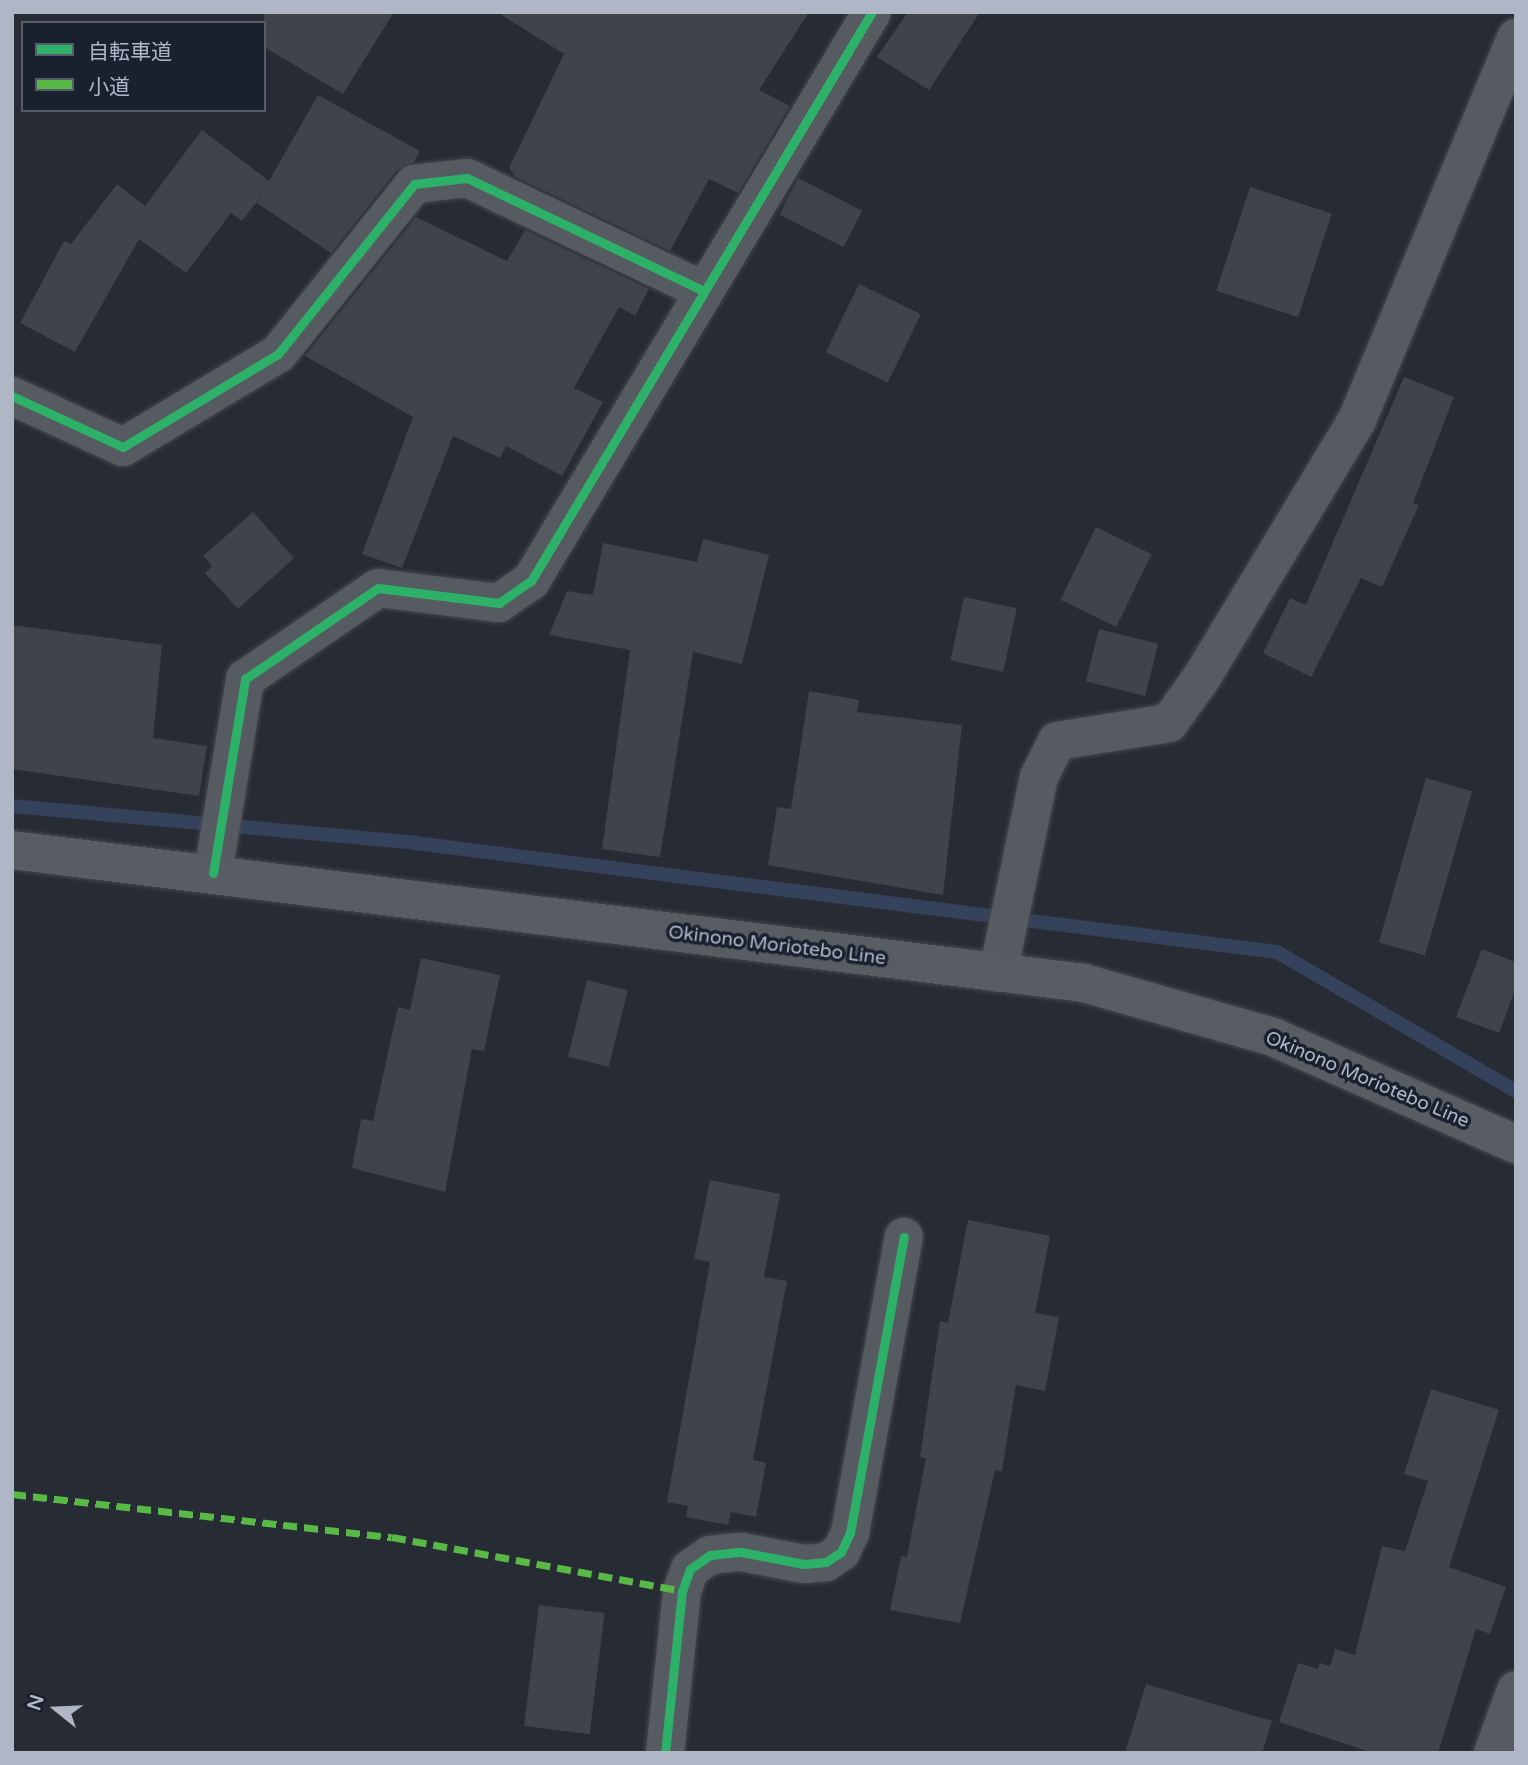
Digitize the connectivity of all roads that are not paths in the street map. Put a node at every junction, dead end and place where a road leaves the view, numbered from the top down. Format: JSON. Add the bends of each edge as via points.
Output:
{"nodes":[{"id":1,"x":872,"y":12,"type":"edge"},
{"id":2,"x":1516,"y":38,"type":"edge"},
{"id":3,"x":704,"y":291,"type":"junction"},
{"id":4,"x":12,"y":397,"type":"edge"},
{"id":5,"x":12,"y":850,"type":"edge"},
{"id":6,"x":213,"y":873,"type":"junction"},
{"id":7,"x":998,"y":973,"type":"junction"},
{"id":8,"x":1516,"y":1144,"type":"edge"},
{"id":9,"x":904,"y":1237,"type":"dead end"},
{"id":10,"x":1516,"y":1690,"type":"edge"},
{"id":11,"x":665,"y":1753,"type":"edge"},
{"id":12,"x":1493,"y":1753,"type":"edge"}],
"edges":[{"from":1,"to":3,"type":"street"},
{"from":2,"to":7,"type":"street","via":[[1357,420],[1202,677],[1169,723],[1057,741],[1039,776]]},
{"from":3,"to":4,"type":"street","via":[[467,178],[414,184],[278,354],[123,447]]},
{"from":3,"to":6,"type":"street","via":[[531,581],[499,603],[378,588],[245,679]]},
{"from":5,"to":6,"type":"main road","name":"Okinono Moriotebo Line"},
{"from":6,"to":7,"type":"main road","name":"Okinono Moriotebo Line"},
{"from":7,"to":8,"type":"main road","name":"Okinono Moriotebo Line","via":[[1084,983],[1273,1037]]},
{"from":9,"to":11,"type":"street","via":[[850,1533],[841,1552],[826,1562],[804,1563],[741,1552],[709,1555],[690,1569],[682,1591]]},
{"from":10,"to":12,"type":"street"}]}
